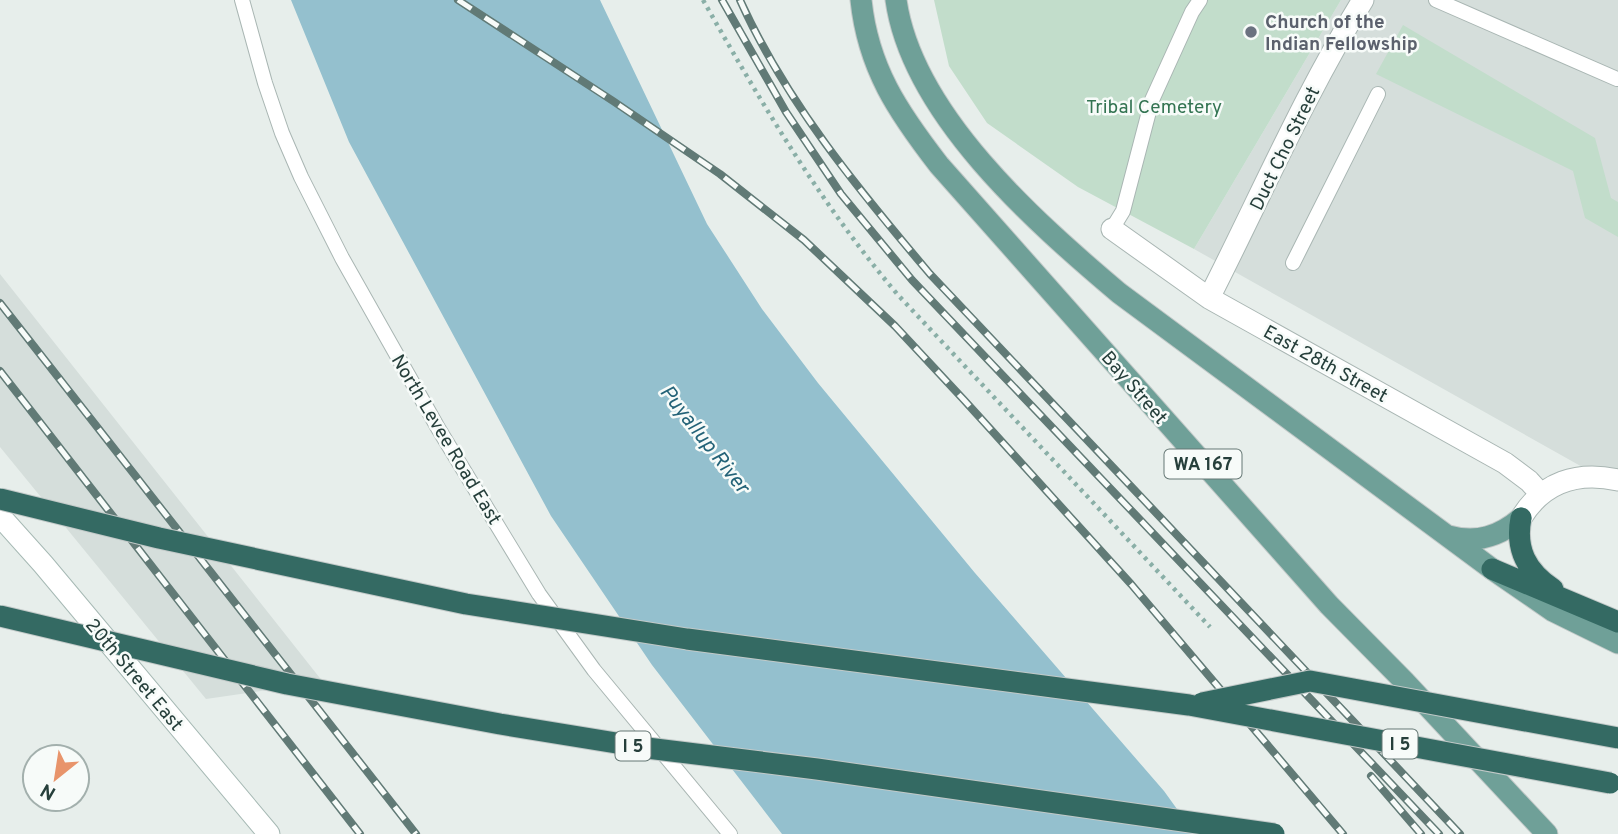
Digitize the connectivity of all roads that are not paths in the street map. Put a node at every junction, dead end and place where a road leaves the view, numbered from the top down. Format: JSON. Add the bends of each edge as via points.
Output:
{"nodes":[{"id":1,"x":242,"y":0,"type":"edge"},
{"id":2,"x":861,"y":0,"type":"edge"},
{"id":3,"x":896,"y":0,"type":"edge"},
{"id":4,"x":1200,"y":0,"type":"edge"},
{"id":5,"x":1363,"y":0,"type":"edge"},
{"id":6,"x":1436,"y":0,"type":"edge"},
{"id":7,"x":1617,"y":79,"type":"edge"},
{"id":8,"x":1378,"y":94,"type":"dead end"},
{"id":9,"x":1112,"y":229,"type":"joint"},
{"id":10,"x":1293,"y":263,"type":"dead end"},
{"id":11,"x":1209,"y":298,"type":"junction"},
{"id":12,"x":1618,"y":480,"type":"edge"},
{"id":13,"x":1540,"y":494,"type":"junction"},
{"id":14,"x":0,"y":499,"type":"edge"},
{"id":15,"x":0,"y":516,"type":"edge"},
{"id":16,"x":1521,"y":518,"type":"junction"},
{"id":17,"x":1442,"y":534,"type":"junction"},
{"id":18,"x":1492,"y":569,"type":"junction"},
{"id":19,"x":1581,"y":608,"type":"junction"},
{"id":20,"x":0,"y":616,"type":"edge"},
{"id":21,"x":1618,"y":622,"type":"edge"},
{"id":22,"x":1618,"y":643,"type":"edge"},
{"id":23,"x":1189,"y":705,"type":"junction"},
{"id":24,"x":1618,"y":738,"type":"edge"},
{"id":25,"x":1614,"y":784,"type":"edge"},
{"id":26,"x":268,"y":834,"type":"edge"},
{"id":27,"x":730,"y":834,"type":"edge"},
{"id":28,"x":1274,"y":834,"type":"edge"},
{"id":29,"x":1547,"y":834,"type":"edge"}],
"edges":[{"from":1,"to":27,"type":"lane","name":"North Levee Road East","via":[[265,83],[302,177],[438,428],[539,594],[594,670]]},
{"from":2,"to":29,"type":"main road","name":"Bay Street","number":"WA 167","via":[[879,76],[909,127],[939,164],[1329,605]]},
{"from":3,"to":17,"type":"main road","via":[[908,46],[933,97],[974,153],[1043,225],[1119,293]]},
{"from":4,"to":9,"type":"lane","via":[[1152,100],[1123,211]]},
{"from":5,"to":11,"type":"street","name":"Duct Cho Street","via":[[1292,129]]},
{"from":6,"to":7,"type":"lane"},
{"from":8,"to":10,"type":"lane"},
{"from":9,"to":11,"type":"street","name":"East 28th Street"},
{"from":11,"to":13,"type":"street","name":"East 28th Street","via":[[1505,463]]},
{"from":12,"to":13,"type":"street","via":[[1588,477],[1562,482]]},
{"from":13,"to":16,"type":"street"},
{"from":14,"to":23,"type":"highway","number":"I 5","bridge":true,"via":[[466,604],[687,639]]},
{"from":15,"to":26,"type":"street","name":"20th Street East"},
{"from":16,"to":17,"type":"main road","via":[[1489,537]]},
{"from":16,"to":19,"type":"highway","via":[[1519,546],[1527,565]]},
{"from":17,"to":18,"type":"main road"},
{"from":18,"to":19,"type":"highway"},
{"from":18,"to":22,"type":"main road","via":[[1553,611]]},
{"from":19,"to":21,"type":"highway"},
{"from":20,"to":28,"type":"highway","number":"I 5","bridge":true,"via":[[287,684],[500,724]]},
{"from":23,"to":24,"type":"highway","bridge":true,"via":[[1310,681]]},
{"from":23,"to":25,"type":"highway","number":"I 5","bridge":true}]}
